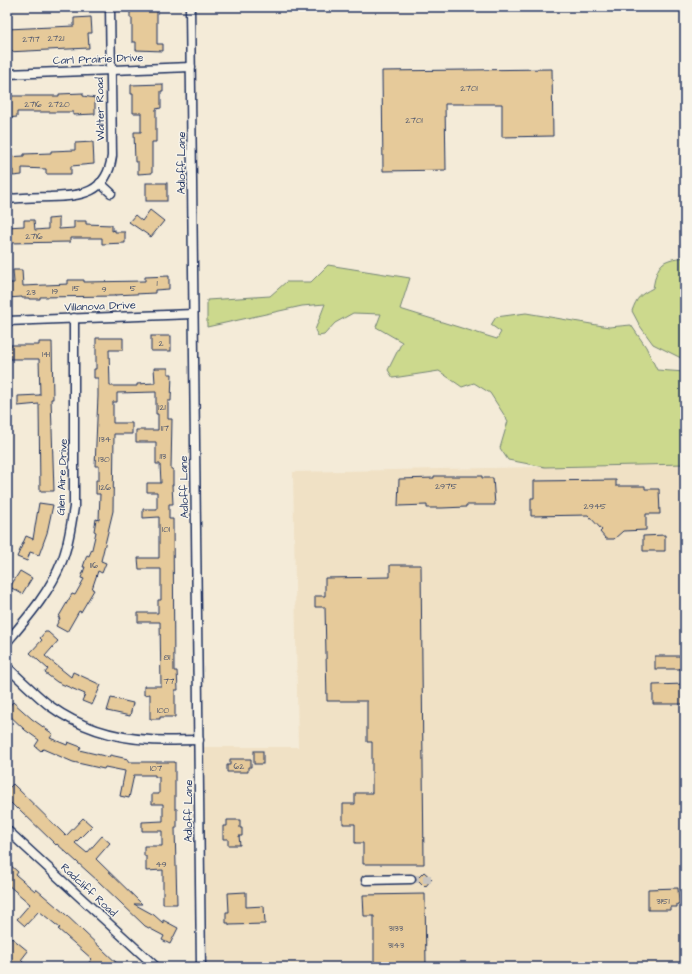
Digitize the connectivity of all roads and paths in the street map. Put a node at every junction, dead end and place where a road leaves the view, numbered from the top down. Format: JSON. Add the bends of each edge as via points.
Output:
{"nodes":[{"id":1,"x":110,"y":7,"type":"edge"},
{"id":2,"x":190,"y":7,"type":"edge"},
{"id":3,"x":191,"y":67,"type":"junction"},
{"id":4,"x":111,"y":70,"type":"junction"},
{"id":5,"x":7,"y":74,"type":"edge"},
{"id":6,"x":100,"y":183,"type":"junction"},
{"id":7,"x":111,"y":193,"type":"dead end"},
{"id":8,"x":7,"y":198,"type":"edge"},
{"id":9,"x":193,"y":314,"type":"junction"},
{"id":10,"x":74,"y":318,"type":"junction"},
{"id":11,"x":7,"y":321,"type":"edge"},
{"id":12,"x":7,"y":642,"type":"edge"},
{"id":13,"x":7,"y":667,"type":"edge"},
{"id":14,"x":199,"y":740,"type":"junction"},
{"id":15,"x":7,"y":830,"type":"edge"},
{"id":16,"x":411,"y":879,"type":"tunnel mouth"},
{"id":17,"x":366,"y":880,"type":"dead end"},
{"id":18,"x":156,"y":967,"type":"edge"},
{"id":19,"x":201,"y":967,"type":"edge"}],
"edges":[{"from":1,"to":4,"type":"street","name":"Walter Road"},
{"from":2,"to":3,"type":"street","name":"Adloff Lane"},
{"from":3,"to":4,"type":"street","name":"Carl Prairie Drive"},
{"from":3,"to":9,"type":"street","name":"Adloff Lane"},
{"from":4,"to":5,"type":"street","name":"Carl Prairie Drive"},
{"from":4,"to":6,"type":"street","name":"Walter Road","via":[[112,156],[109,169]]},
{"from":6,"to":7,"type":"street"},
{"from":6,"to":8,"type":"street","via":[[90,191],[76,195]]},
{"from":9,"to":10,"type":"street","name":"Villanova Drive"},
{"from":9,"to":14,"type":"street","name":"Adloff Lane"},
{"from":10,"to":11,"type":"street","name":"Villanova Drive"},
{"from":10,"to":12,"type":"street","name":"Glen Aire Drive","via":[[74,507],[70,534],[63,560],[52,583],[36,608]]},
{"from":13,"to":14,"type":"street","via":[[49,705],[67,717],[107,734],[151,741]]},
{"from":14,"to":19,"type":"street","name":"Adloff Lane"},
{"from":15,"to":18,"type":"street","name":"Radcliff Road"},
{"from":16,"to":17,"type":"street"}]}
